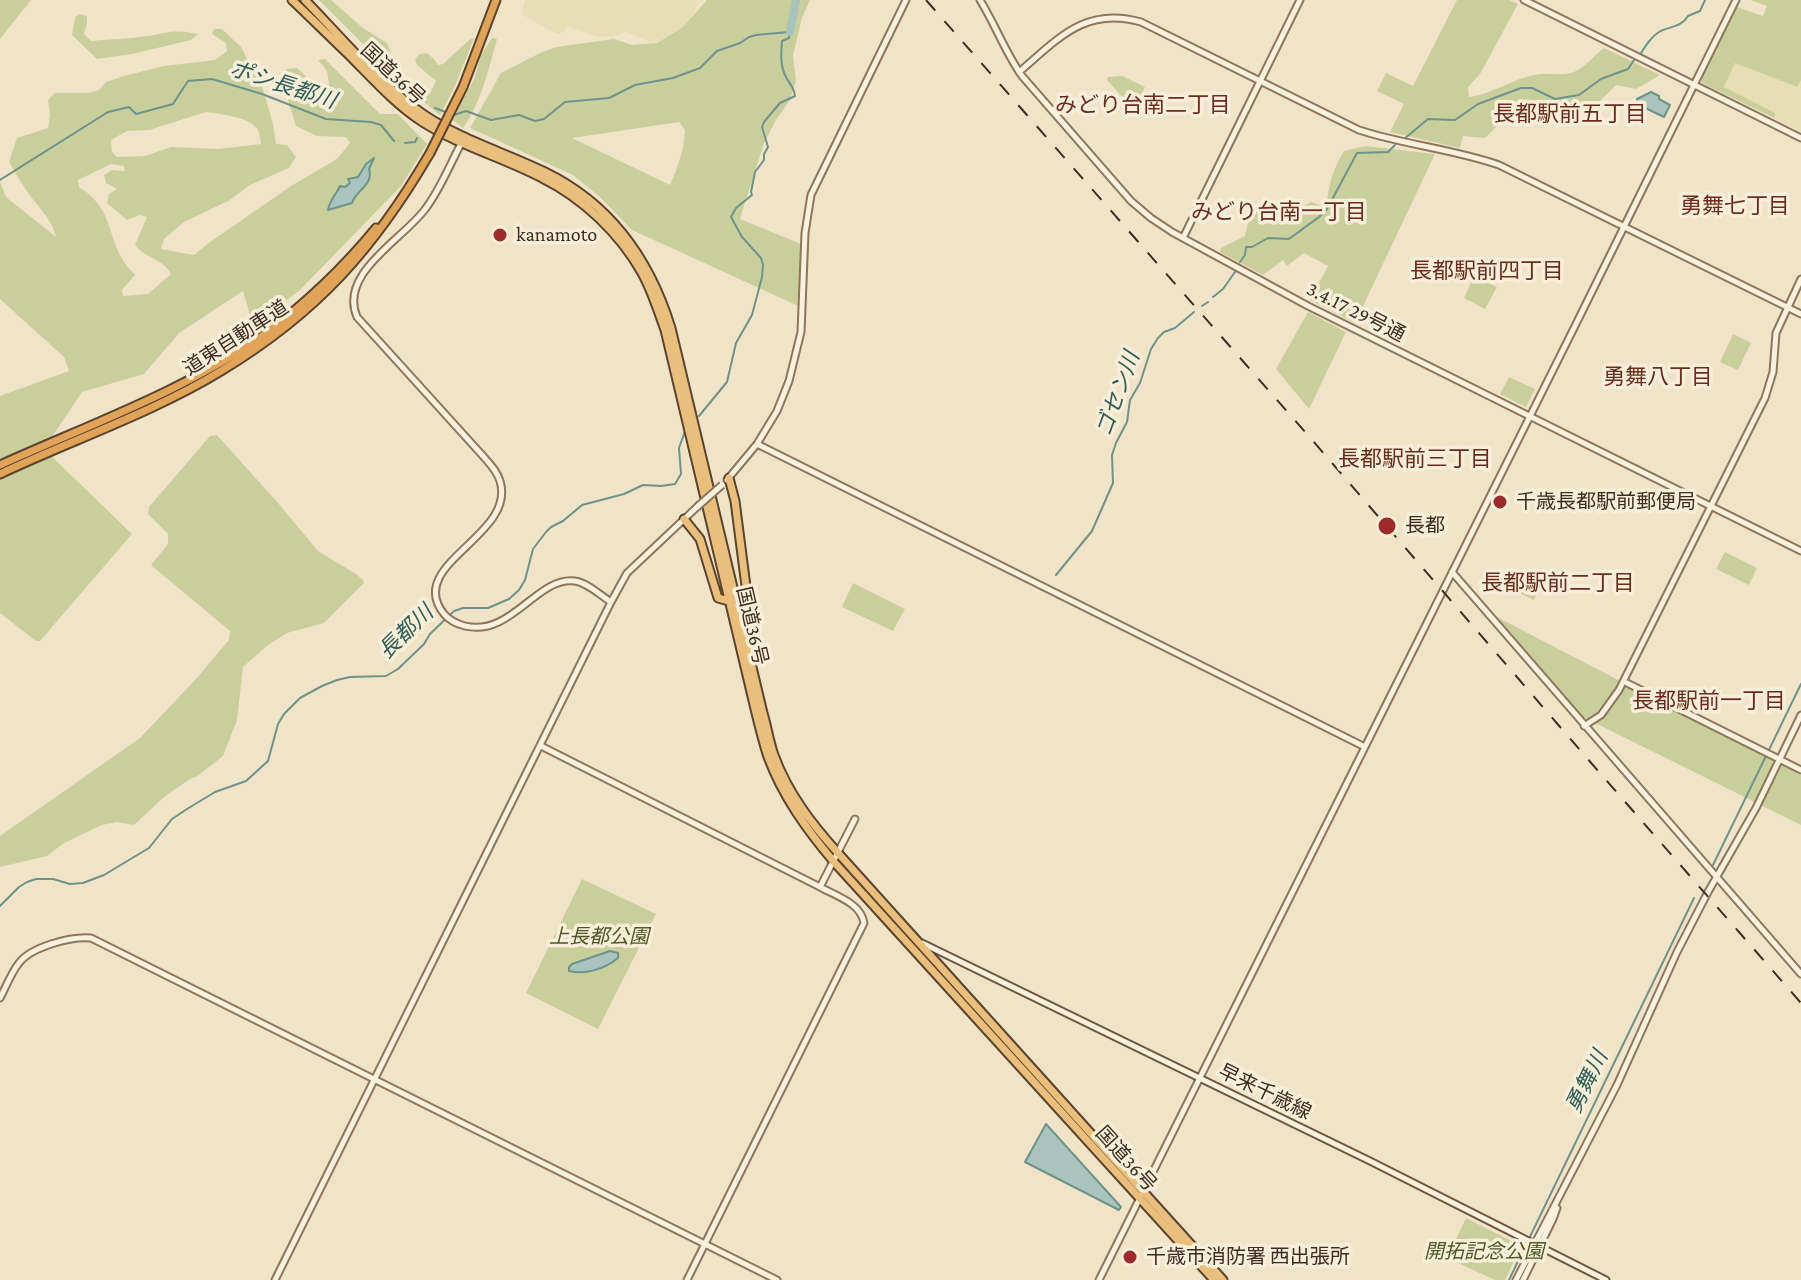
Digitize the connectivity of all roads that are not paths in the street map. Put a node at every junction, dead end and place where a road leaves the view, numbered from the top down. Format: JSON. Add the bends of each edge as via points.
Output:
{"nodes":[{"id":1,"x":292,"y":0,"type":"edge"},
{"id":2,"x":305,"y":0,"type":"edge"},
{"id":3,"x":496,"y":0,"type":"edge"},
{"id":4,"x":906,"y":0,"type":"edge"},
{"id":5,"x":980,"y":0,"type":"edge"},
{"id":6,"x":1300,"y":0,"type":"edge"},
{"id":7,"x":1524,"y":0,"type":"edge"},
{"id":8,"x":1736,"y":0,"type":"edge"},
{"id":9,"x":1019,"y":72,"type":"junction"},
{"id":10,"x":1261,"y":79,"type":"junction"},
{"id":11,"x":1694,"y":85,"type":"junction"},
{"id":12,"x":1801,"y":138,"type":"edge"},
{"id":13,"x":464,"y":140,"type":"junction"},
{"id":14,"x":430,"y":153,"type":"junction"},
{"id":15,"x":1624,"y":227,"type":"junction"},
{"id":16,"x":1183,"y":238,"type":"junction"},
{"id":17,"x":1801,"y":279,"type":"edge"},
{"id":18,"x":1787,"y":307,"type":"junction"},
{"id":19,"x":1801,"y":314,"type":"edge"},
{"id":20,"x":1529,"y":416,"type":"junction"},
{"id":21,"x":757,"y":444,"type":"junction"},
{"id":22,"x":0,"y":465,"type":"edge"},
{"id":23,"x":0,"y":474,"type":"edge"},
{"id":24,"x":729,"y":478,"type":"junction"},
{"id":25,"x":1711,"y":506,"type":"junction"},
{"id":26,"x":684,"y":519,"type":"junction"},
{"id":27,"x":1801,"y":551,"type":"edge"},
{"id":28,"x":1452,"y":572,"type":"junction"},
{"id":29,"x":733,"y":600,"type":"junction"},
{"id":30,"x":611,"y":602,"type":"junction"},
{"id":31,"x":1627,"y":683,"type":"dead end"},
{"id":32,"x":1801,"y":715,"type":"edge"},
{"id":33,"x":1584,"y":726,"type":"junction"},
{"id":34,"x":541,"y":746,"type":"junction"},
{"id":35,"x":1365,"y":747,"type":"junction"},
{"id":36,"x":1779,"y":759,"type":"junction"},
{"id":37,"x":1801,"y":770,"type":"edge"},
{"id":38,"x":855,"y":819,"type":"dead end"},
{"id":39,"x":836,"y":858,"type":"junction"},
{"id":40,"x":1716,"y":876,"type":"junction"},
{"id":41,"x":820,"y":887,"type":"junction"},
{"id":42,"x":906,"y":939,"type":"junction"},
{"id":43,"x":918,"y":942,"type":"junction"},
{"id":44,"x":1801,"y":974,"type":"edge"},
{"id":45,"x":0,"y":998,"type":"edge"},
{"id":46,"x":374,"y":1078,"type":"junction"},
{"id":47,"x":1200,"y":1078,"type":"junction"},
{"id":48,"x":1142,"y":1195,"type":"junction"},
{"id":49,"x":1532,"y":1243,"type":"junction"},
{"id":50,"x":705,"y":1245,"type":"junction"},
{"id":51,"x":275,"y":1280,"type":"edge"},
{"id":52,"x":687,"y":1280,"type":"edge"},
{"id":53,"x":777,"y":1280,"type":"edge"},
{"id":54,"x":1099,"y":1280,"type":"edge"},
{"id":55,"x":1214,"y":1280,"type":"edge"},
{"id":56,"x":1223,"y":1280,"type":"edge"},
{"id":57,"x":1516,"y":1280,"type":"edge"},
{"id":58,"x":1523,"y":1280,"type":"edge"},
{"id":59,"x":1606,"y":1280,"type":"edge"}],
"edges":[{"from":1,"to":13,"type":"highway","name":"国道36号","via":[[397,103]]},
{"from":2,"to":13,"type":"highway","name":"国道36号","via":[[402,97]]},
{"from":3,"to":14,"type":"highway","name":"道東自動車道","bridge":true,"via":[[476,58]]},
{"from":4,"to":21,"type":"street","via":[[811,195],[793,371]]},
{"from":5,"to":9,"type":"street","name":"3.4.17 29号通"},
{"from":6,"to":10,"type":"street"},
{"from":7,"to":11,"type":"street"},
{"from":8,"to":11,"type":"street"},
{"from":9,"to":10,"type":"street","via":[[1072,28],[1114,17],[1152,26]]},
{"from":9,"to":16,"type":"street","name":"3.4.17 29号通","via":[[1131,201]]},
{"from":10,"to":15,"type":"street","via":[[1359,130],[1499,165]]},
{"from":10,"to":16,"type":"street"},
{"from":11,"to":12,"type":"street"},
{"from":11,"to":15,"type":"street"},
{"from":13,"to":29,"type":"highway","name":"国道36号","via":[[571,195],[623,245],[642,274],[665,330]]},
{"from":13,"to":30,"type":"street","via":[[425,211],[360,276],[354,295],[357,317],[499,479],[498,510],[441,574],[436,599],[448,619],[472,627],[511,615],[565,581],[585,584]]},
{"from":14,"to":22,"type":"highway","name":"道東自動車道","via":[[353,254],[263,335],[168,390]]},
{"from":14,"to":23,"type":"highway","name":"道東自動車道","via":[[349,269],[268,341],[172,397]]},
{"from":15,"to":18,"type":"street"},
{"from":15,"to":20,"type":"street"},
{"from":16,"to":20,"type":"street","name":"3.4.17 29号通"},
{"from":17,"to":18,"type":"street"},
{"from":18,"to":19,"type":"street"},
{"from":18,"to":25,"type":"street","via":[[1775,335],[1769,389]]},
{"from":20,"to":25,"type":"street","name":"3.4.17 29号通"},
{"from":20,"to":28,"type":"street"},
{"from":21,"to":24,"type":"street"},
{"from":21,"to":35,"type":"street"},
{"from":24,"to":26,"type":"street","bridge":true},
{"from":24,"to":29,"type":"highway","via":[[747,594]]},
{"from":25,"to":27,"type":"street","name":"3.4.17 29号通"},
{"from":25,"to":33,"type":"street","via":[[1617,695]]},
{"from":26,"to":29,"type":"highway","via":[[700,539],[718,598]]},
{"from":26,"to":30,"type":"street","via":[[627,573]]},
{"from":28,"to":33,"type":"street"},
{"from":28,"to":35,"type":"street"},
{"from":29,"to":39,"type":"highway","name":"国道36号","via":[[768,757],[793,809]]},
{"from":30,"to":34,"type":"street"},
{"from":31,"to":36,"type":"street"},
{"from":32,"to":36,"type":"street"},
{"from":33,"to":40,"type":"street"},
{"from":34,"to":41,"type":"street"},
{"from":34,"to":46,"type":"street"},
{"from":35,"to":47,"type":"street"},
{"from":36,"to":37,"type":"street"},
{"from":36,"to":40,"type":"street"},
{"from":38,"to":39,"type":"street"},
{"from":39,"to":41,"type":"street"},
{"from":39,"to":42,"type":"highway","name":"国道36号"},
{"from":39,"to":43,"type":"highway","name":"国道36号"},
{"from":40,"to":44,"type":"street"},
{"from":40,"to":49,"type":"street","via":[[1553,1219]]},
{"from":41,"to":50,"type":"street","via":[[857,907],[864,923]]},
{"from":42,"to":43,"type":"street","name":"早来千歳線"},
{"from":42,"to":48,"type":"highway","name":"国道36号"},
{"from":43,"to":47,"type":"street","name":"早来千歳線"},
{"from":43,"to":48,"type":"highway","name":"国道36号"},
{"from":45,"to":46,"type":"street","via":[[25,957],[68,940],[91,938]]},
{"from":46,"to":50,"type":"street"},
{"from":46,"to":51,"type":"street"},
{"from":47,"to":48,"type":"street"},
{"from":47,"to":49,"type":"street","name":"早来千歳線"},
{"from":48,"to":54,"type":"street"},
{"from":48,"to":55,"type":"highway","name":"国道36号"},
{"from":48,"to":56,"type":"highway","name":"国道36号"},
{"from":49,"to":57,"type":"street"},
{"from":49,"to":58,"type":"street"},
{"from":49,"to":59,"type":"street","name":"早来千歳線"},
{"from":50,"to":52,"type":"street"},
{"from":50,"to":53,"type":"street"}]}
